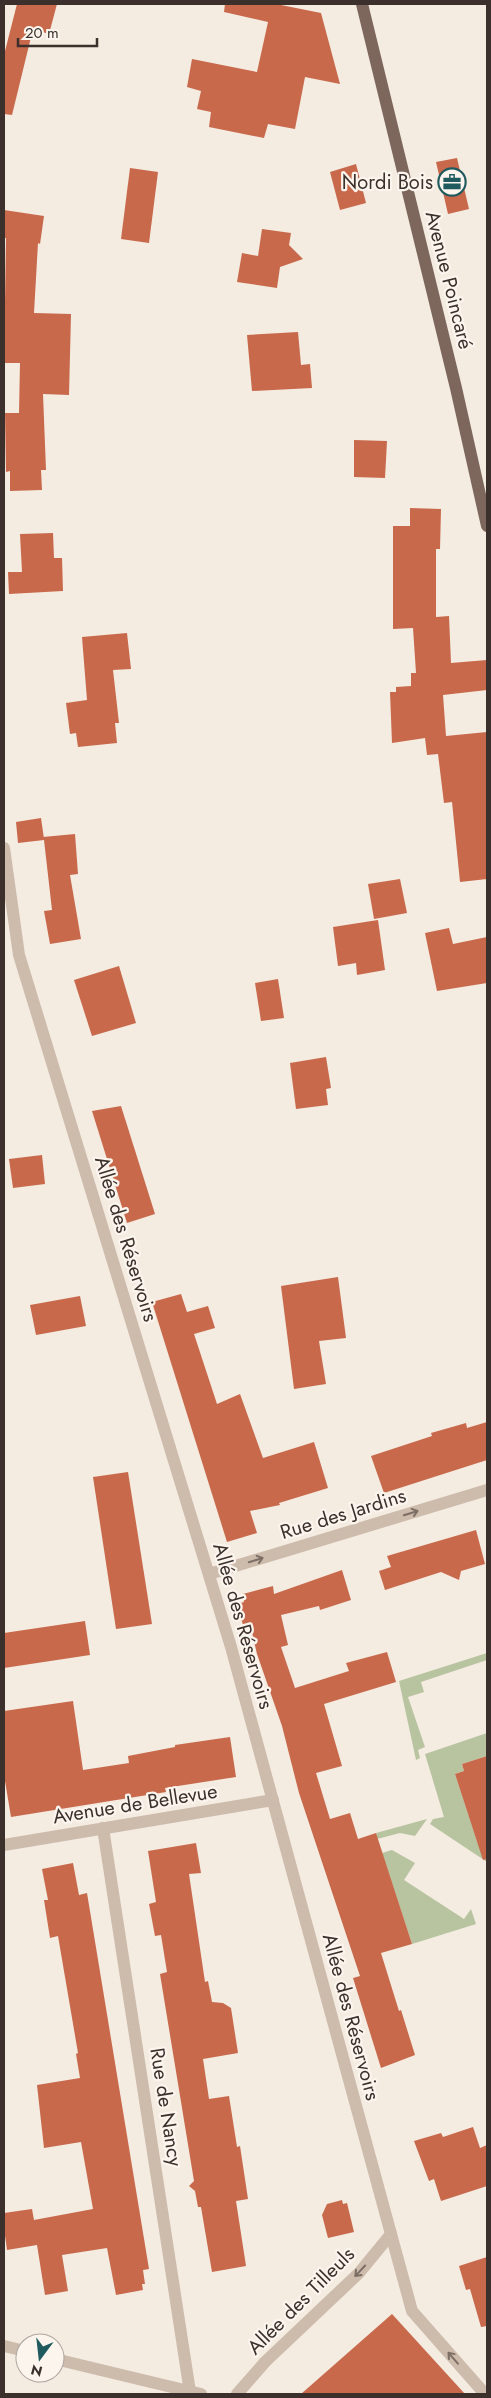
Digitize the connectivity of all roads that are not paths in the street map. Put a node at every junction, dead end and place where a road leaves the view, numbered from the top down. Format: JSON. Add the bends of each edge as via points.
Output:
{"nodes":[{"id":1,"x":362,"y":4,"type":"edge"},
{"id":2,"x":487,"y":526,"type":"edge"},
{"id":3,"x":4,"y":848,"type":"edge"},
{"id":4,"x":487,"y":1490,"type":"edge"},
{"id":5,"x":209,"y":1574,"type":"junction"},
{"id":6,"x":273,"y":1800,"type":"junction"},
{"id":7,"x":103,"y":1828,"type":"junction"},
{"id":8,"x":4,"y":1844,"type":"edge"},
{"id":9,"x":391,"y":2234,"type":"junction"},
{"id":10,"x":65,"y":2360,"type":"edge"},
{"id":11,"x":196,"y":2393,"type":"edge"},
{"id":12,"x":237,"y":2394,"type":"edge"},
{"id":13,"x":485,"y":2394,"type":"edge"}],
"edges":[{"from":1,"to":2,"type":"main road","name":"Avenue Poincaré"},
{"from":3,"to":5,"type":"street","name":"Allée des Réservoirs","via":[[19,955]]},
{"from":5,"to":4,"type":"street","name":"Rue des Jardins","one_way":true},
{"from":5,"to":6,"type":"street","name":"Allée des Réservoirs"},
{"from":6,"to":7,"type":"street","name":"Avenue de Bellevue"},
{"from":6,"to":9,"type":"street","name":"Allée des Réservoirs"},
{"from":7,"to":8,"type":"street","name":"Avenue de Bellevue"},
{"from":7,"to":11,"type":"street","name":"Rue de Nancy"},
{"from":9,"to":12,"type":"street","name":"Allée des Tilleuls","one_way":true,"via":[[360,2273],[265,2362]]},
{"from":13,"to":9,"type":"street","name":"Allée des Réservoirs","one_way":true,"via":[[412,2311]]},
{"from":10,"to":11,"type":"street"}]}
